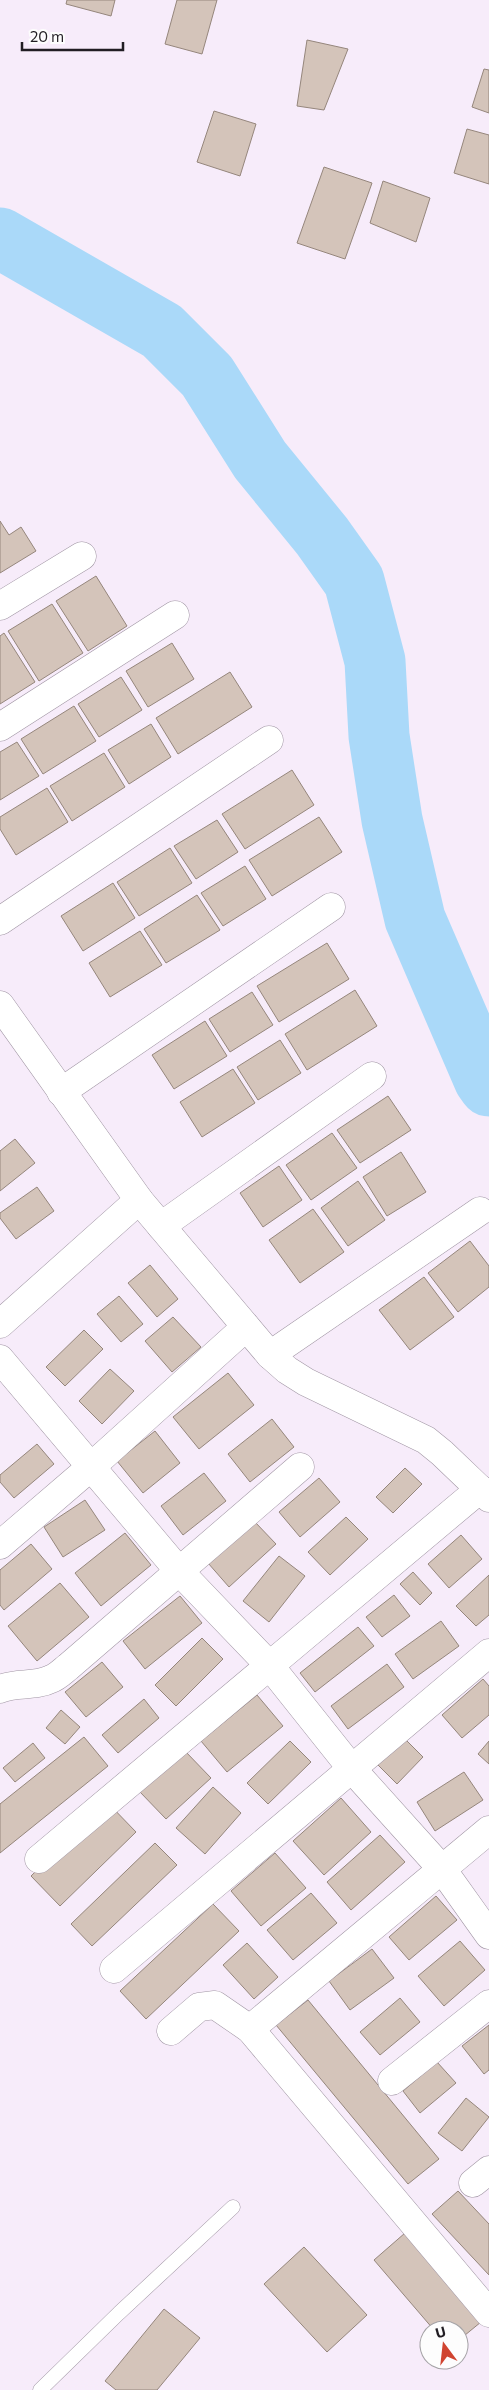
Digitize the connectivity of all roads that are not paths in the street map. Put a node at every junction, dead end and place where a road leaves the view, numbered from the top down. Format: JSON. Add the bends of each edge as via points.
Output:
{"nodes":[{"id":1,"x":82,"y":556,"type":"dead end"},
{"id":2,"x":0,"y":606,"type":"edge"},
{"id":3,"x":175,"y":615,"type":"dead end"},
{"id":4,"x":0,"y":727,"type":"edge"},
{"id":5,"x":269,"y":740,"type":"dead end"},
{"id":6,"x":331,"y":907,"type":"dead end"},
{"id":7,"x":0,"y":921,"type":"edge"},
{"id":8,"x":3,"y":1015,"type":"edge"},
{"id":9,"x":372,"y":1076,"type":"dead end"},
{"id":10,"x":61,"y":1092,"type":"junction"},
{"id":11,"x":139,"y":1200,"type":"junction"},
{"id":12,"x":480,"y":1211,"type":"dead end"},
{"id":13,"x":161,"y":1226,"type":"junction"},
{"id":14,"x":0,"y":1324,"type":"edge"},
{"id":15,"x":246,"y":1327,"type":"junction"},
{"id":16,"x":270,"y":1355,"type":"junction"},
{"id":17,"x":0,"y":1359,"type":"edge"},
{"id":18,"x":92,"y":1466,"type":"junction"},
{"id":19,"x":300,"y":1467,"type":"dead end"},
{"id":20,"x":485,"y":1493,"type":"edge"},
{"id":21,"x":0,"y":1545,"type":"edge"},
{"id":22,"x":178,"y":1571,"type":"junction"},
{"id":23,"x":489,"y":1653,"type":"edge"},
{"id":24,"x":270,"y":1666,"type":"junction"},
{"id":25,"x":0,"y":1689,"type":"edge"},
{"id":26,"x":352,"y":1768,"type":"junction"},
{"id":27,"x":489,"y":1830,"type":"edge"},
{"id":28,"x":39,"y":1859,"type":"dead end"},
{"id":29,"x":442,"y":1869,"type":"junction"},
{"id":30,"x":489,"y":1934,"type":"edge"},
{"id":31,"x":114,"y":1968,"type":"dead end"},
{"id":32,"x":489,"y":2004,"type":"edge"},
{"id":33,"x":250,"y":2029,"type":"junction"},
{"id":34,"x":171,"y":2031,"type":"dead end"},
{"id":35,"x":392,"y":2081,"type":"dead end"},
{"id":36,"x":233,"y":2208,"type":"dead end"},
{"id":37,"x":489,"y":2313,"type":"edge"},
{"id":38,"x":40,"y":2390,"type":"edge"}],
"edges":[{"from":1,"to":2,"type":"street"},
{"from":3,"to":4,"type":"street"},
{"from":5,"to":7,"type":"street"},
{"from":6,"to":10,"type":"street"},
{"from":8,"to":10,"type":"street"},
{"from":9,"to":13,"type":"street"},
{"from":10,"to":11,"type":"street"},
{"from":11,"to":13,"type":"street"},
{"from":11,"to":14,"type":"street"},
{"from":12,"to":16,"type":"street"},
{"from":13,"to":15,"type":"street"},
{"from":15,"to":16,"type":"street"},
{"from":15,"to":18,"type":"street"},
{"from":16,"to":20,"type":"street","via":[[306,1382],[426,1440]]},
{"from":17,"to":18,"type":"street"},
{"from":18,"to":21,"type":"street"},
{"from":18,"to":22,"type":"street"},
{"from":19,"to":22,"type":"street"},
{"from":20,"to":24,"type":"street"},
{"from":22,"to":24,"type":"street"},
{"from":22,"to":25,"type":"street","via":[[52,1679],[34,1684],[10,1684]]},
{"from":23,"to":26,"type":"street"},
{"from":24,"to":26,"type":"street"},
{"from":24,"to":28,"type":"street"},
{"from":26,"to":29,"type":"street"},
{"from":26,"to":31,"type":"street"},
{"from":27,"to":29,"type":"street"},
{"from":29,"to":30,"type":"street"},
{"from":29,"to":33,"type":"street"},
{"from":32,"to":35,"type":"street"},
{"from":33,"to":34,"type":"street","via":[[215,2005],[199,2007]]},
{"from":33,"to":37,"type":"street"},
{"from":36,"to":38,"type":"lane"}]}
